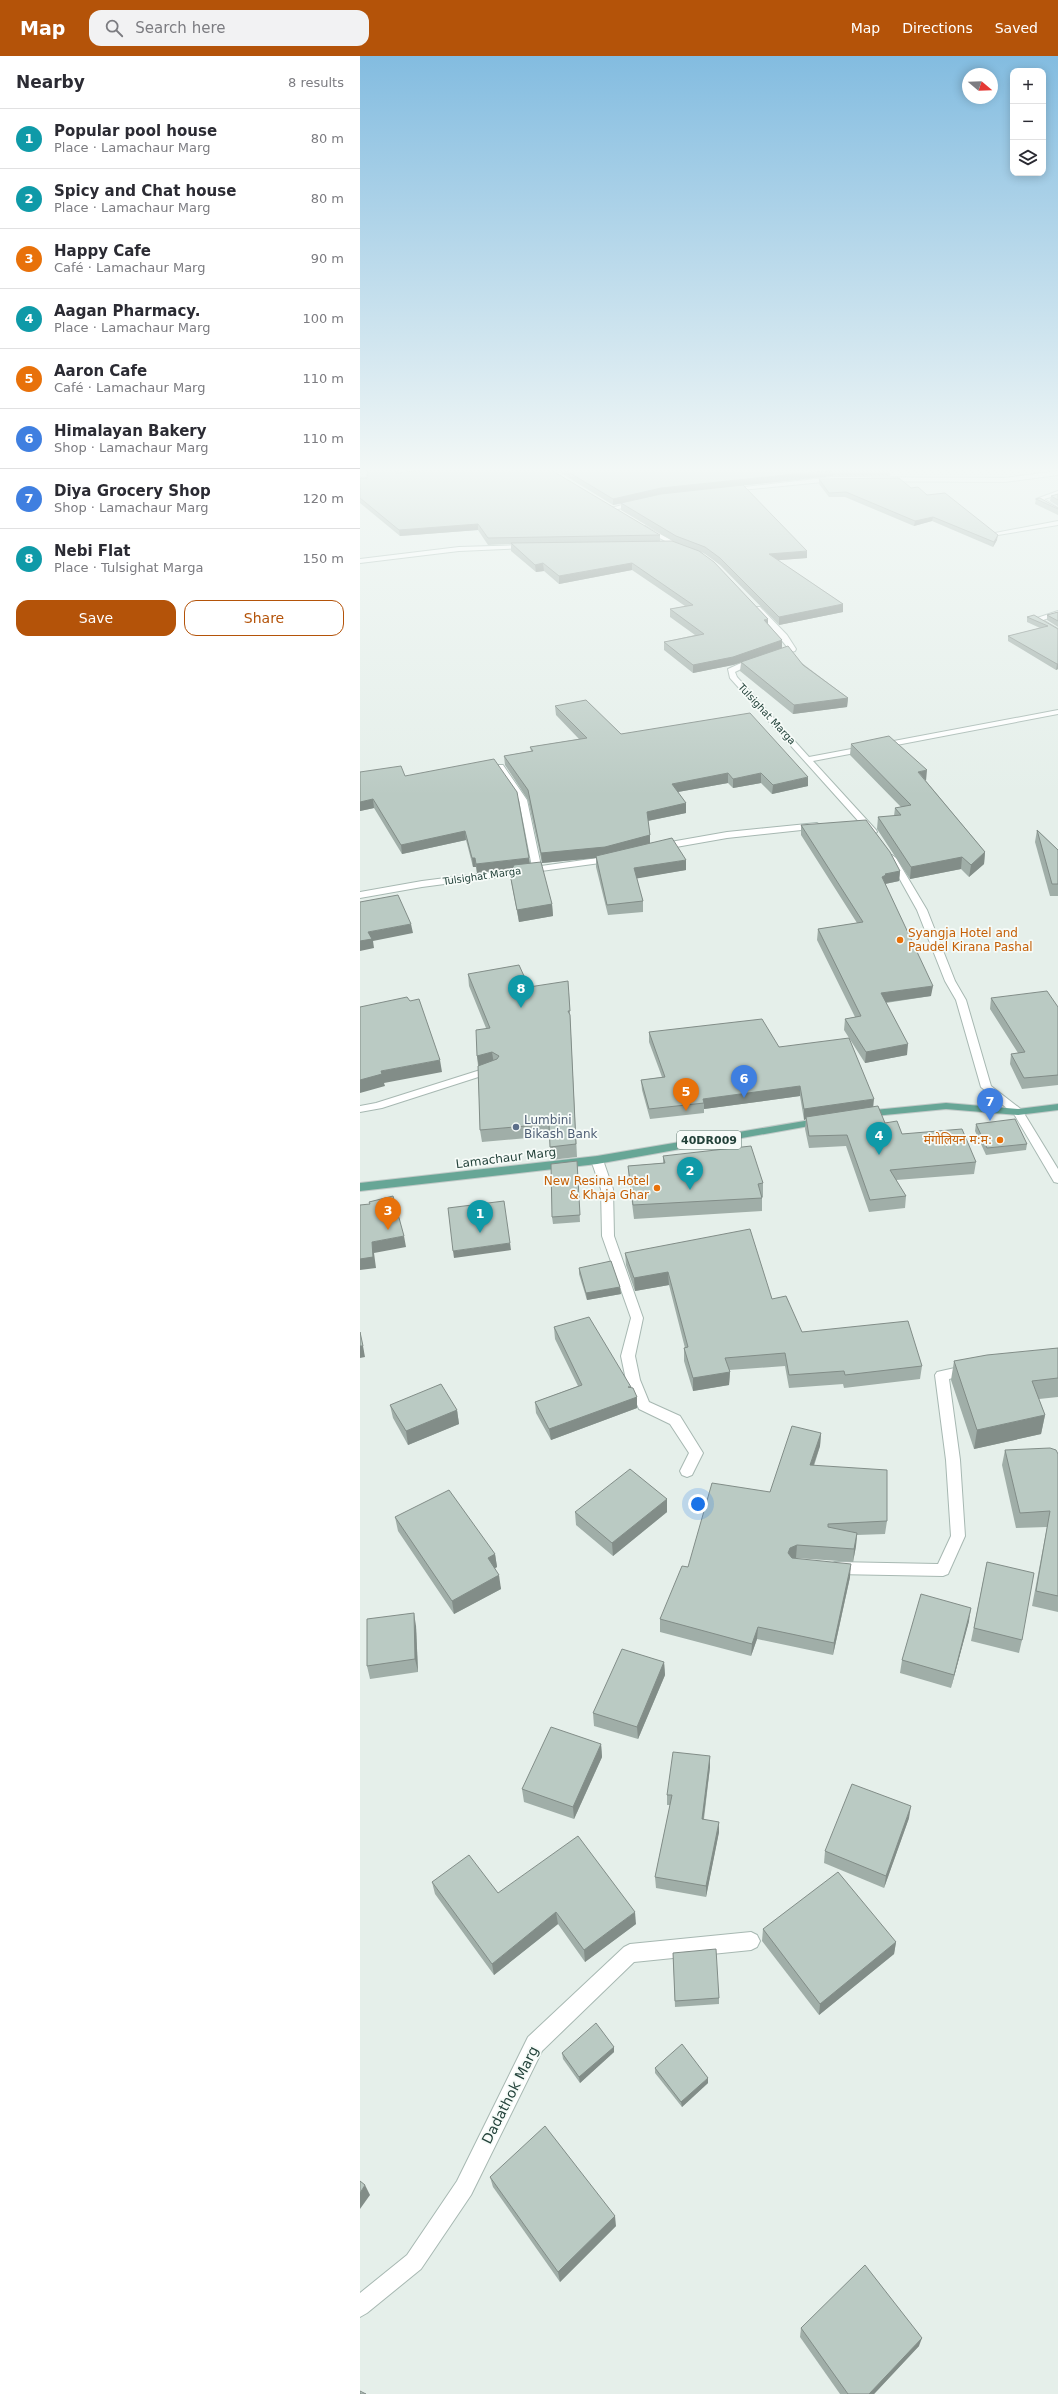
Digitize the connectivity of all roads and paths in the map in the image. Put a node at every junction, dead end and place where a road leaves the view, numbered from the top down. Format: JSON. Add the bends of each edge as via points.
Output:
{"nodes":[{"id":1,"x":749,"y":600,"type":"edge"},
{"id":2,"x":1058,"y":613,"type":"edge"},
{"id":3,"x":1058,"y":632,"type":"edge"},
{"id":4,"x":1058,"y":712,"type":"edge"},
{"id":5,"x":809,"y":759,"type":"junction"},
{"id":6,"x":500,"y":767,"type":"edge"},
{"id":7,"x":865,"y":821,"type":"junction"},
{"id":8,"x":850,"y":823,"type":"edge"},
{"id":9,"x":827,"y":825,"type":"edge"},
{"id":10,"x":878,"y":838,"type":"edge"},
{"id":11,"x":648,"y":850,"type":"edge"},
{"id":12,"x":886,"y":850,"type":"edge"},
{"id":13,"x":620,"y":857,"type":"edge"},
{"id":14,"x":536,"y":869,"type":"junction"},
{"id":15,"x":360,"y":895,"type":"edge"},
{"id":16,"x":494,"y":1068,"type":"edge"},
{"id":17,"x":1058,"y":1107,"type":"edge"},
{"id":18,"x":360,"y":1109,"type":"edge"},
{"id":19,"x":1018,"y":1112,"type":"junction"},
{"id":20,"x":850,"y":1116,"type":"edge"},
{"id":21,"x":835,"y":1119,"type":"edge"},
{"id":22,"x":598,"y":1160,"type":"junction"},
{"id":23,"x":1058,"y":1179,"type":"edge"},
{"id":24,"x":360,"y":1187,"type":"edge"},
{"id":25,"x":980,"y":1367,"type":"edge"},
{"id":26,"x":686,"y":1472,"type":"dead end"},
{"id":27,"x":818,"y":1566,"type":"edge"},
{"id":28,"x":751,"y":1942,"type":"dead end"},
{"id":29,"x":360,"y":2306,"type":"edge"}],
"edges":[{"from":1,"to":5,"type":"street","name":"Tulsighat Marga","via":[[780,632],[792,649],[742,664],[731,671],[758,706]]},
{"from":2,"to":3,"type":"street","via":[[1037,619]]},
{"from":4,"to":5,"type":"street"},
{"from":5,"to":7,"type":"street","name":"Tulsighat Marga"},
{"from":6,"to":14,"type":"street","via":[[524,800]]},
{"from":7,"to":8,"type":"street"},
{"from":7,"to":10,"type":"street","name":"Tulsighat Marga"},
{"from":9,"to":11,"type":"street","via":[[727,835]]},
{"from":12,"to":19,"type":"street","via":[[922,910],[950,981],[961,1000],[986,1087]]},
{"from":13,"to":14,"type":"street","name":"Tulsighat Marga"},
{"from":14,"to":15,"type":"street","name":"Tulsighat Marga"},
{"from":16,"to":18,"type":"street","via":[[378,1106]]},
{"from":17,"to":19,"type":"main road"},
{"from":19,"to":20,"type":"main road","via":[[946,1106]]},
{"from":19,"to":23,"type":"street"},
{"from":21,"to":22,"type":"main road","name":"Lamachaur Marg","number":"40DR009"},
{"from":22,"to":24,"type":"main road","name":"Lamachaur Marg","number":"40DR009"},
{"from":22,"to":26,"type":"street","via":[[607,1189],[608,1236],[637,1318],[628,1356],[633,1380],[644,1405],[675,1420],[696,1453]]},
{"from":25,"to":27,"type":"street","via":[[942,1375],[953,1460],[958,1536],[943,1570]]},
{"from":28,"to":29,"type":"street","name":"Dadathok Marg","via":[[630,1953],[535,2044],[464,2188],[414,2262]]}]}
